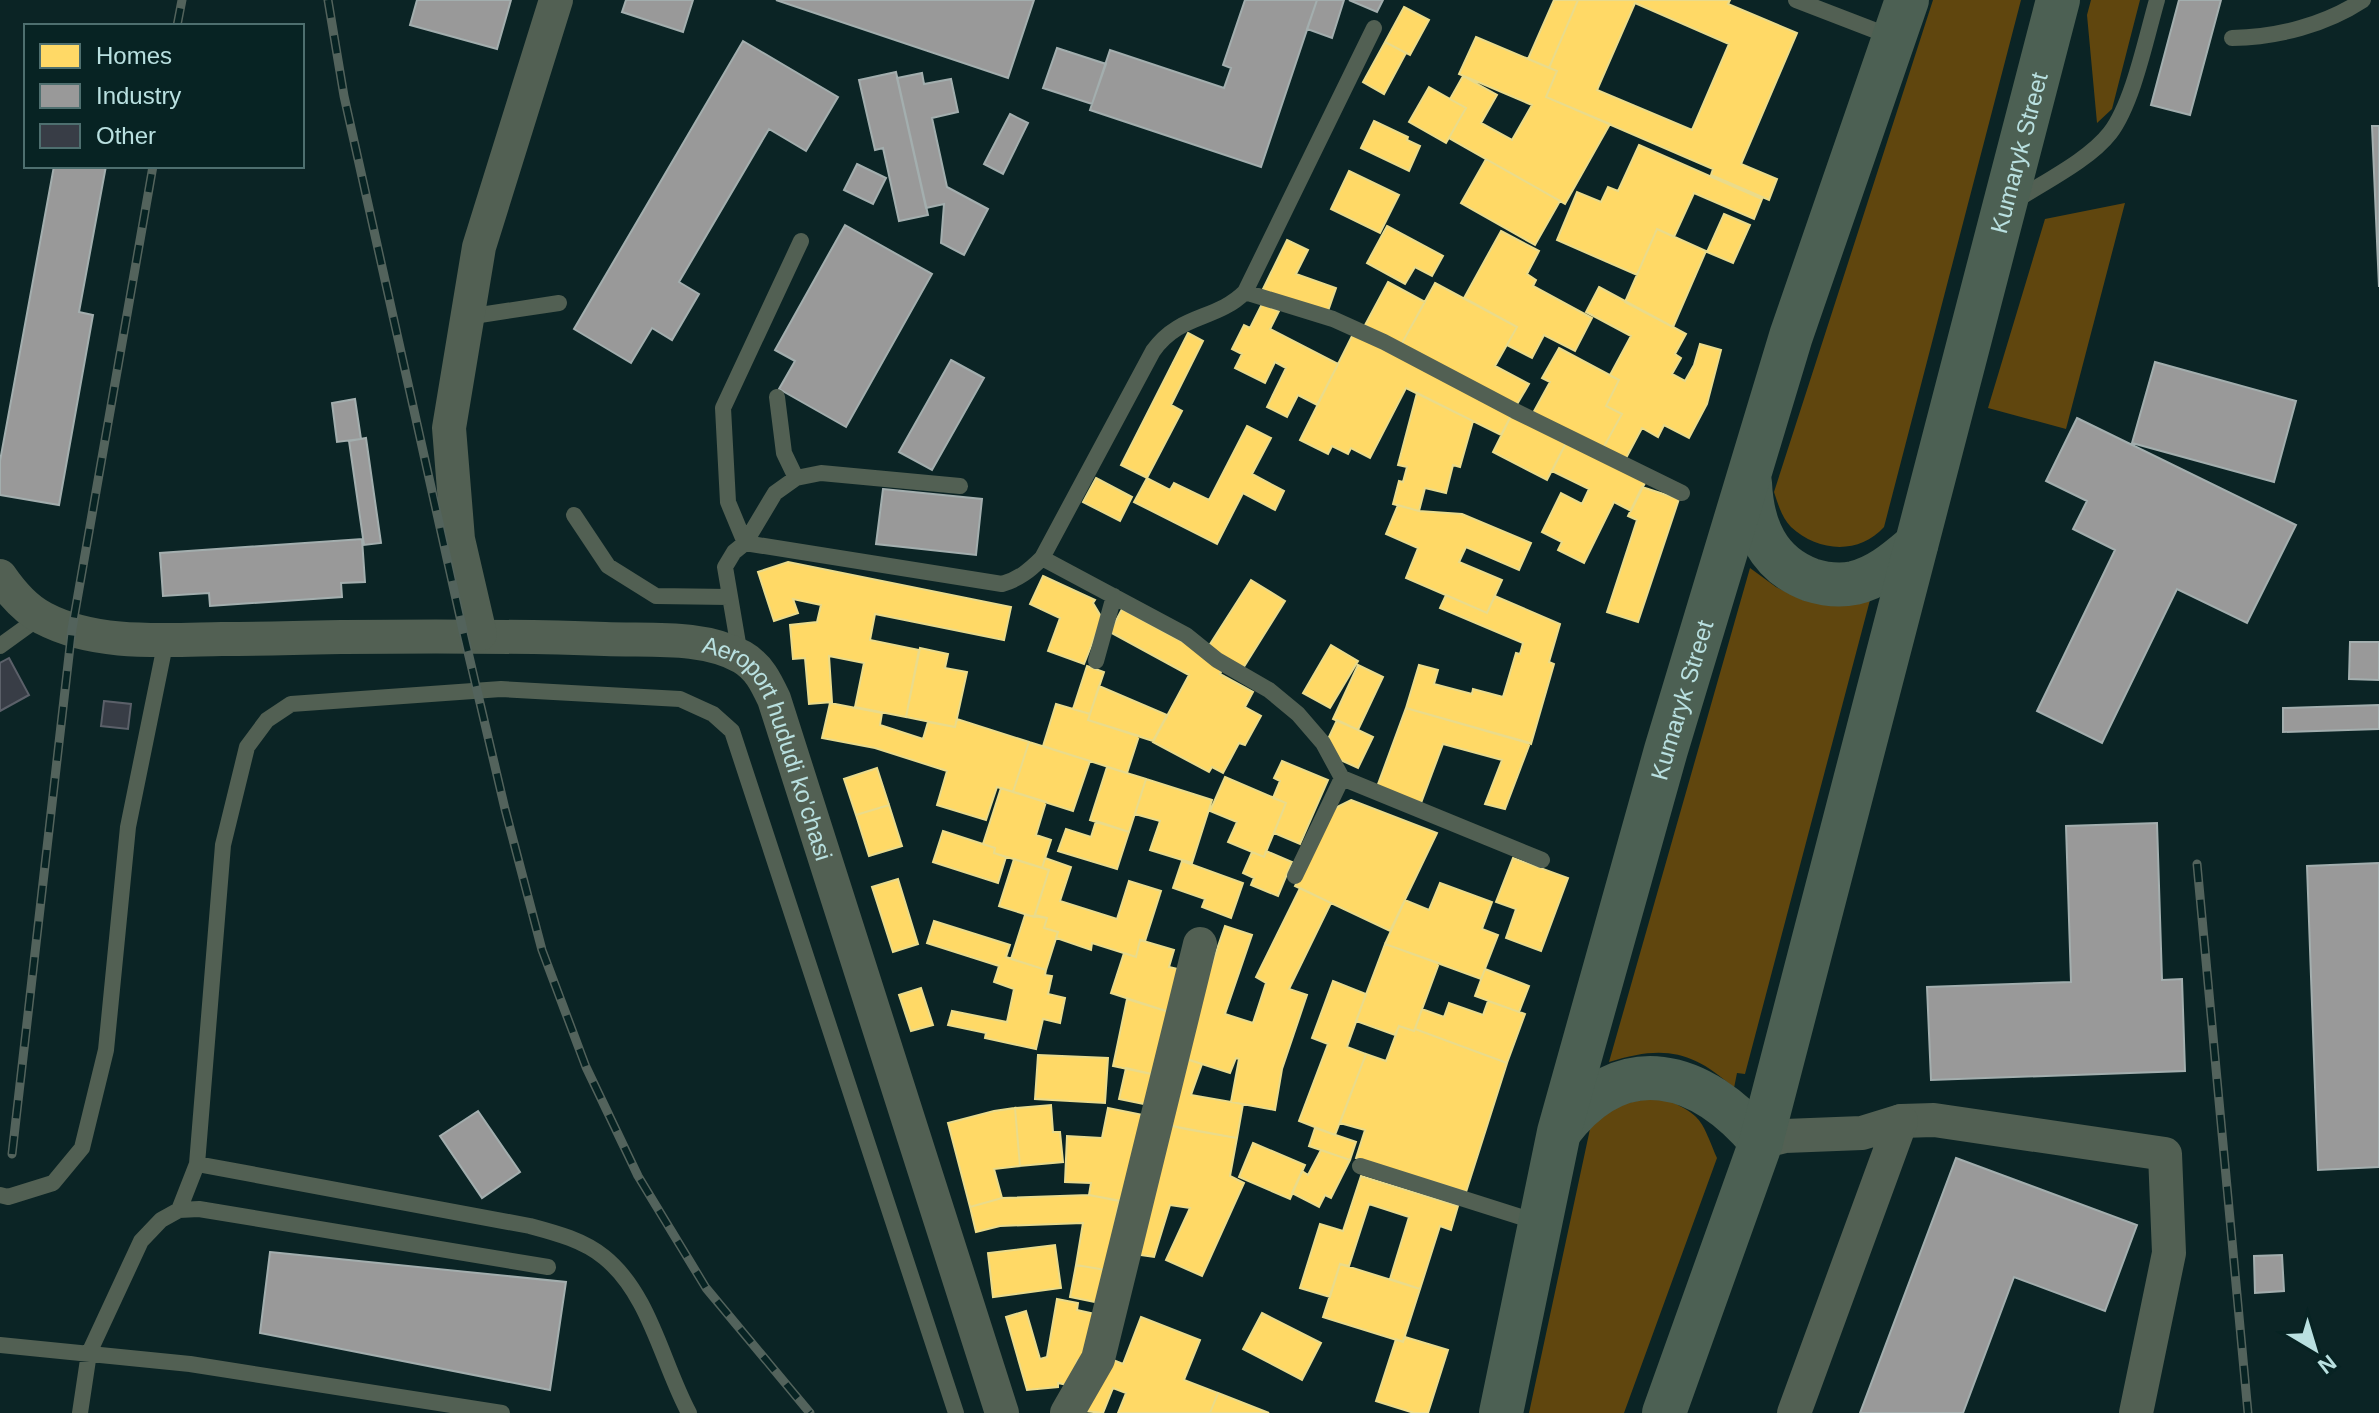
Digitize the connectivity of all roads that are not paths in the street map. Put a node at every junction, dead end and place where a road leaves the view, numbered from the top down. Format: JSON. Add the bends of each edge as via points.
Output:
{"nodes":[{"id":1,"x":556,"y":0,"type":"edge"},
{"id":2,"x":1796,"y":0,"type":"edge"},
{"id":3,"x":2058,"y":0,"type":"edge"},
{"id":4,"x":2157,"y":0,"type":"edge"},
{"id":5,"x":2363,"y":0,"type":"edge"},
{"id":6,"x":1900,"y":19,"type":"edge"},
{"id":7,"x":1374,"y":28,"type":"dead end"},
{"id":8,"x":2232,"y":38,"type":"dead end"},
{"id":9,"x":2004,"y":209,"type":"junction"},
{"id":10,"x":801,"y":241,"type":"dead end"},
{"id":11,"x":1245,"y":292,"type":"junction"},
{"id":12,"x":559,"y":303,"type":"dead end"},
{"id":13,"x":467,"y":317,"type":"junction"},
{"id":14,"x":777,"y":397,"type":"dead end"},
{"id":15,"x":1750,"y":472,"type":"junction"},
{"id":16,"x":796,"y":478,"type":"junction"},
{"id":17,"x":960,"y":486,"type":"dead end"},
{"id":18,"x":1682,"y":493,"type":"dead end"},
{"id":19,"x":574,"y":515,"type":"dead end"},
{"id":20,"x":745,"y":543,"type":"junction"},
{"id":21,"x":1916,"y":545,"type":"junction"},
{"id":22,"x":1042,"y":558,"type":"junction"},
{"id":23,"x":0,"y":576,"type":"edge"},
{"id":24,"x":1114,"y":596,"type":"junction"},
{"id":25,"x":729,"y":597,"type":"junction"},
{"id":26,"x":40,"y":617,"type":"junction"},
{"id":27,"x":480,"y":634,"type":"junction"},
{"id":28,"x":166,"y":640,"type":"junction"},
{"id":29,"x":0,"y":646,"type":"edge"},
{"id":30,"x":741,"y":656,"type":"junction"},
{"id":31,"x":1096,"y":661,"type":"dead end"},
{"id":32,"x":1342,"y":778,"type":"junction"},
{"id":33,"x":1542,"y":860,"type":"dead end"},
{"id":34,"x":1295,"y":876,"type":"dead end"},
{"id":35,"x":1200,"y":944,"type":"dead end"},
{"id":36,"x":1901,"y":1121,"type":"junction"},
{"id":37,"x":1559,"y":1132,"type":"junction"},
{"id":38,"x":1862,"y":1133,"type":"junction"},
{"id":39,"x":1761,"y":1142,"type":"junction"},
{"id":40,"x":197,"y":1164,"type":"junction"},
{"id":41,"x":1360,"y":1166,"type":"dead end"},
{"id":42,"x":1877,"y":1188,"type":"junction"},
{"id":43,"x":0,"y":1195,"type":"edge"},
{"id":44,"x":179,"y":1210,"type":"junction"},
{"id":45,"x":1539,"y":1222,"type":"junction"},
{"id":46,"x":548,"y":1267,"type":"dead end"},
{"id":47,"x":0,"y":1345,"type":"edge"},
{"id":48,"x":89,"y":1353,"type":"junction"},
{"id":49,"x":1665,"y":1412,"type":"edge"},
{"id":50,"x":80,"y":1413,"type":"edge"},
{"id":51,"x":502,"y":1413,"type":"edge"},
{"id":52,"x":689,"y":1413,"type":"edge"},
{"id":53,"x":956,"y":1413,"type":"edge"},
{"id":54,"x":1002,"y":1413,"type":"edge"},
{"id":55,"x":1067,"y":1413,"type":"edge"},
{"id":56,"x":1501,"y":1413,"type":"edge"},
{"id":57,"x":1794,"y":1413,"type":"edge"},
{"id":58,"x":2136,"y":1413,"type":"edge"}],
"edges":[{"from":1,"to":13,"type":"street","via":[[479,247]]},
{"from":2,"to":6,"type":"lane"},
{"from":3,"to":9,"type":"main road","name":"Kumaryk Street"},
{"from":4,"to":9,"type":"lane","via":[[2124,108],[2109,133]]},
{"from":5,"to":8,"type":"lane","via":[[2324,21],[2263,37]]},
{"from":6,"to":15,"type":"main road","name":"Kumaryk Street"},
{"from":7,"to":11,"type":"lane"},
{"from":9,"to":21,"type":"main road","name":"Kumaryk Street"},
{"from":10,"to":20,"type":"lane","via":[[723,408],[728,502]]},
{"from":11,"to":18,"type":"lane","via":[[1333,319],[1384,342]]},
{"from":11,"to":22,"type":"lane","via":[[1234,303],[1163,336]]},
{"from":12,"to":13,"type":"lane"},
{"from":13,"to":27,"type":"street","via":[[449,428],[458,539]]},
{"from":14,"to":16,"type":"lane","via":[[784,453]]},
{"from":15,"to":21,"type":"main road","via":[[1751,509],[1762,538],[1798,575],[1851,584],[1891,566]]},
{"from":15,"to":37,"type":"main road","name":"Kumaryk Street"},
{"from":16,"to":17,"type":"lane","via":[[821,473]]},
{"from":16,"to":20,"type":"lane","via":[[775,493]]},
{"from":19,"to":25,"type":"lane","via":[[608,566],[656,596]]},
{"from":20,"to":22,"type":"lane","via":[[1002,584],[1017,580]]},
{"from":20,"to":25,"type":"lane","via":[[725,567]]},
{"from":21,"to":39,"type":"main road","name":"Kumaryk Street"},
{"from":22,"to":24,"type":"lane"},
{"from":23,"to":26,"type":"street","name":"Aeroport hududi ko'chasi"},
{"from":24,"to":31,"type":"lane"},
{"from":24,"to":32,"type":"lane","via":[[1269,690],[1323,743]]},
{"from":25,"to":30,"type":"lane"},
{"from":26,"to":28,"type":"street","name":"Aeroport hududi ko'chasi","via":[[93,635]]},
{"from":26,"to":29,"type":"lane"},
{"from":27,"to":28,"type":"street","name":"Aeroport hududi ko'chasi"},
{"from":27,"to":30,"type":"street","name":"Aeroport hududi ko'chasi","via":[[676,642],[711,645]]},
{"from":28,"to":43,"type":"lane","via":[[128,827],[106,1050],[82,1148],[53,1183]]},
{"from":30,"to":54,"type":"street","name":"Aeroport hududi ko'chasi","via":[[761,673],[774,699]]},
{"from":32,"to":33,"type":"lane"},
{"from":32,"to":34,"type":"lane"},
{"from":35,"to":55,"type":"street","via":[[1098,1359]]},
{"from":36,"to":38,"type":"street"},
{"from":36,"to":42,"type":"street"},
{"from":36,"to":58,"type":"street","via":[[1934,1120],[2165,1154],[2169,1253]]},
{"from":37,"to":39,"type":"main road","via":[[1596,1093],[1644,1077],[1696,1089],[1732,1111]]},
{"from":37,"to":45,"type":"main road","name":"Kumaryk Street"},
{"from":38,"to":39,"type":"street"},
{"from":38,"to":42,"type":"street"},
{"from":39,"to":49,"type":"main road","name":"Kumaryk Street"},
{"from":40,"to":44,"type":"lane"},
{"from":40,"to":52,"type":"lane","via":[[568,1236],[604,1257],[628,1284]]},
{"from":40,"to":53,"type":"lane","via":[[223,845],[247,747],[267,720],[291,704],[501,689],[680,699],[713,714],[732,731]]},
{"from":41,"to":45,"type":"lane"},
{"from":42,"to":57,"type":"street"},
{"from":44,"to":46,"type":"lane","via":[[199,1209]]},
{"from":44,"to":48,"type":"lane","via":[[141,1241]]},
{"from":45,"to":56,"type":"main road","name":"Kumaryk Street"},
{"from":47,"to":48,"type":"lane"},
{"from":48,"to":50,"type":"lane"},
{"from":48,"to":51,"type":"lane"}]}
